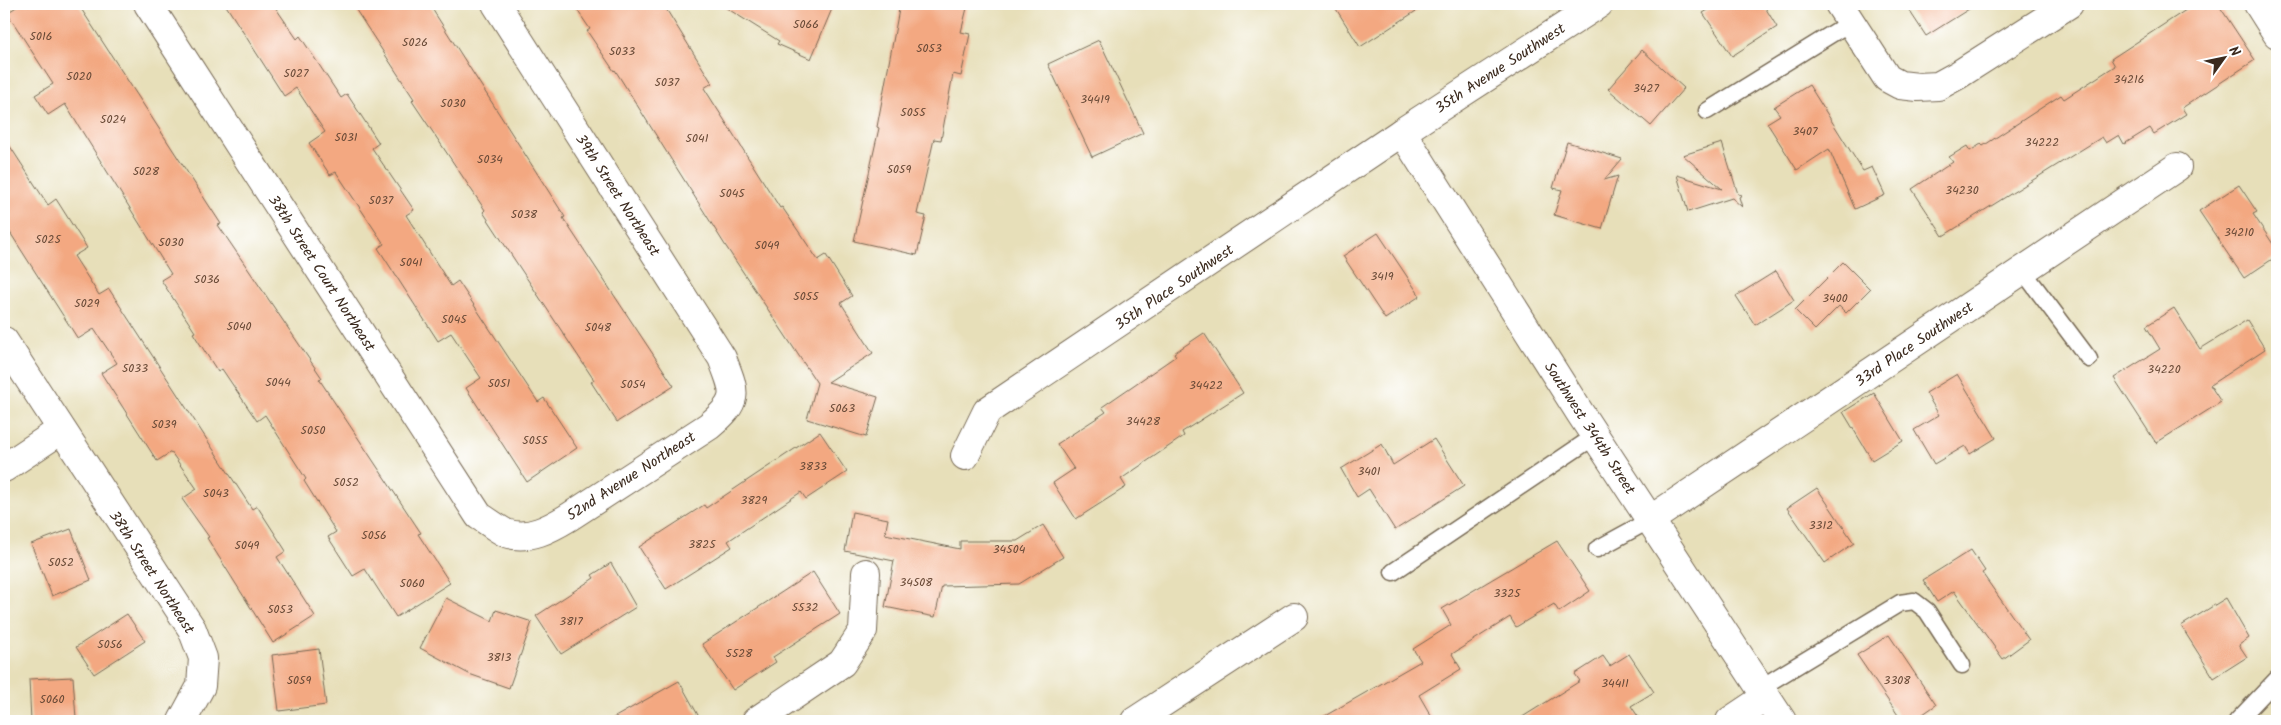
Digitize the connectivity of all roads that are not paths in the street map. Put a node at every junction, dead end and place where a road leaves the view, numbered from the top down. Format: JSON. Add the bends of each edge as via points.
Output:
{"nodes":[{"id":1,"x":148,"y":4,"type":"edge"},
{"id":2,"x":496,"y":4,"type":"edge"},
{"id":3,"x":1599,"y":4,"type":"edge"},
{"id":4,"x":2069,"y":4,"type":"edge"},
{"id":5,"x":2258,"y":4,"type":"edge"},
{"id":6,"x":1845,"y":13,"type":"edge"},
{"id":7,"x":2277,"y":34,"type":"edge"},
{"id":8,"x":1707,"y":111,"type":"dead end"},
{"id":9,"x":1402,"y":132,"type":"junction"},
{"id":10,"x":2177,"y":167,"type":"dead end"},
{"id":11,"x":2023,"y":271,"type":"junction"},
{"id":12,"x":4,"y":341,"type":"edge"},
{"id":13,"x":2089,"y":359,"type":"dead end"},
{"id":14,"x":734,"y":388,"type":"joint"},
{"id":15,"x":61,"y":430,"type":"junction"},
{"id":16,"x":1595,"y":436,"type":"junction"},
{"id":17,"x":965,"y":456,"type":"dead end"},
{"id":18,"x":4,"y":468,"type":"edge"},
{"id":19,"x":1650,"y":520,"type":"junction"},
{"id":20,"x":507,"y":533,"type":"joint"},
{"id":21,"x":1597,"y":549,"type":"dead end"},
{"id":22,"x":1394,"y":572,"type":"dead end"},
{"id":23,"x":866,"y":573,"type":"dead end"},
{"id":24,"x":1294,"y":617,"type":"dead end"},
{"id":25,"x":1962,"y":665,"type":"dead end"},
{"id":26,"x":2277,"y":679,"type":"edge"},
{"id":27,"x":1763,"y":693,"type":"junction"},
{"id":28,"x":182,"y":721,"type":"edge"},
{"id":29,"x":756,"y":721,"type":"edge"},
{"id":30,"x":1135,"y":721,"type":"edge"},
{"id":31,"x":1730,"y":721,"type":"edge"},
{"id":32,"x":1782,"y":721,"type":"edge"},
{"id":33,"x":2237,"y":721,"type":"edge"}],
"edges":[{"from":1,"to":20,"type":"street","name":"38th Street Court Northeast","via":[[479,516]]},
{"from":2,"to":14,"type":"street","name":"39th Street Northeast","via":[[722,358]]},
{"from":3,"to":9,"type":"street","name":"35th Avenue Southwest"},
{"from":4,"to":6,"type":"street","via":[[1938,86],[1918,87],[1900,85],[1887,78]]},
{"from":5,"to":7,"type":"street"},
{"from":6,"to":8,"type":"lane"},
{"from":9,"to":16,"type":"street","name":"Southwest 344th Street"},
{"from":9,"to":17,"type":"street","name":"35th Place Southwest","via":[[987,411]]},
{"from":10,"to":11,"type":"street","name":"33rd Place Southwest"},
{"from":11,"to":13,"type":"lane"},
{"from":11,"to":19,"type":"street","name":"33rd Place Southwest"},
{"from":12,"to":15,"type":"street","name":"38th Street Northeast"},
{"from":14,"to":20,"type":"street","name":"52nd Avenue Northeast","via":[[727,410],[708,426],[569,517],[533,534]]},
{"from":15,"to":18,"type":"street"},
{"from":15,"to":28,"type":"street","name":"38th Street Northeast","via":[[192,629],[203,658],[201,686]]},
{"from":16,"to":19,"type":"street","name":"Southwest 344th Street"},
{"from":16,"to":22,"type":"lane"},
{"from":19,"to":21,"type":"lane"},
{"from":19,"to":27,"type":"street","name":"Southwest 344th Street"},
{"from":23,"to":29,"type":"street","via":[[863,631],[842,663]]},
{"from":24,"to":30,"type":"street"},
{"from":25,"to":27,"type":"lane","via":[[1927,611],[1914,602],[1900,603]]},
{"from":26,"to":33,"type":"lane"},
{"from":27,"to":31,"type":"street"},
{"from":27,"to":32,"type":"street","name":"Southwest 344th Street"}]}
